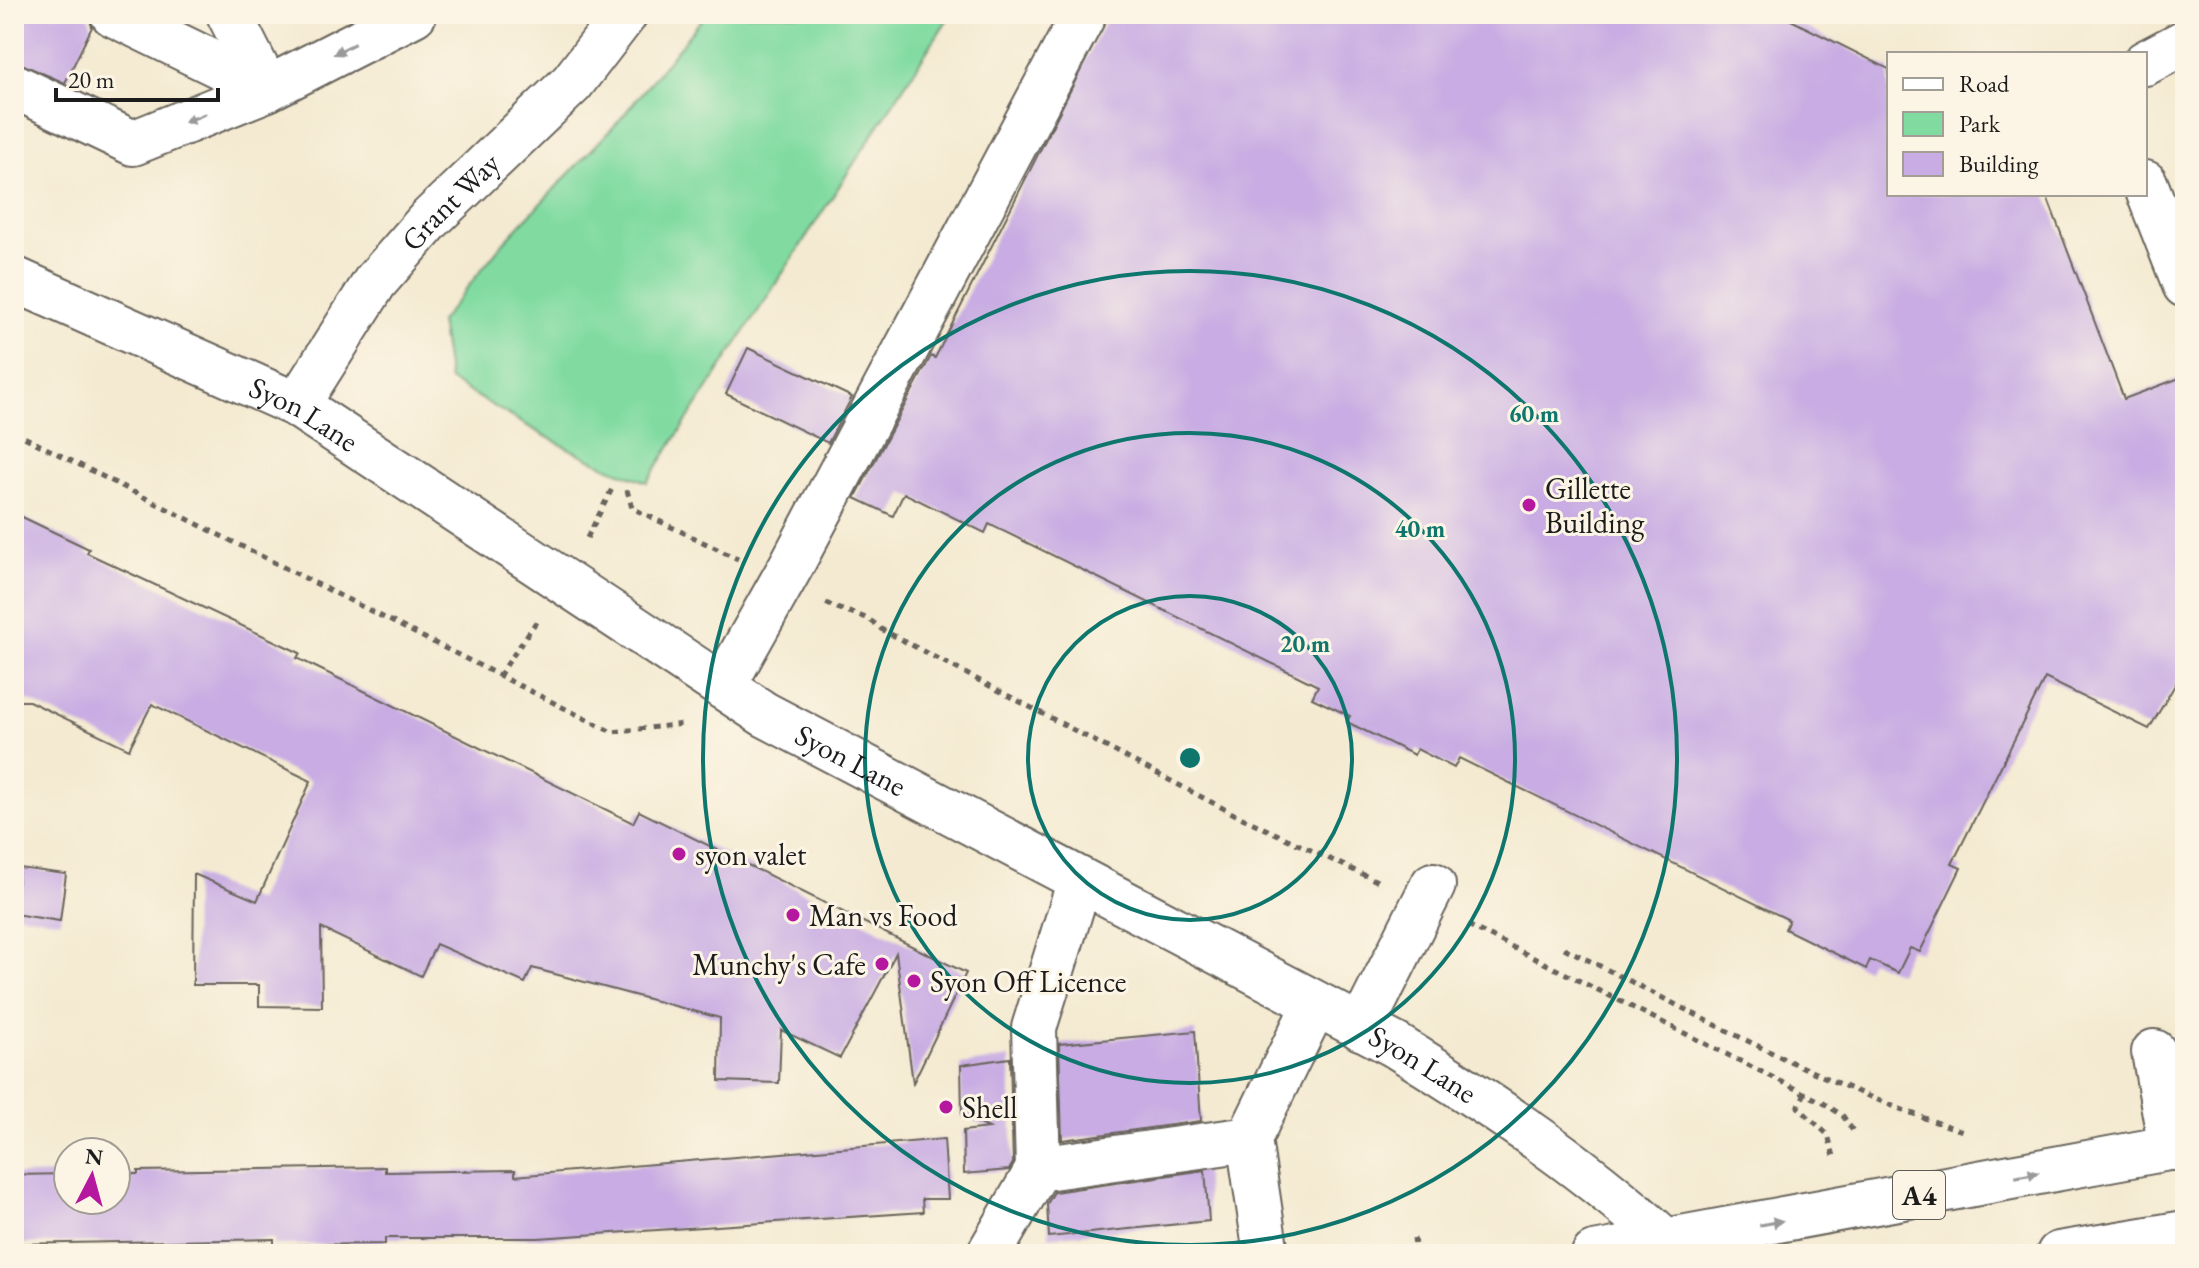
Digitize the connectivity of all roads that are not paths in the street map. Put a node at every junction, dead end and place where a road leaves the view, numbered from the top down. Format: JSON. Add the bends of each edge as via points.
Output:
{"nodes":[{"id":1,"x":113,"y":14,"type":"edge"},
{"id":2,"x":229,"y":14,"type":"edge"},
{"id":3,"x":414,"y":14,"type":"edge"},
{"id":4,"x":625,"y":14,"type":"edge"},
{"id":5,"x":1084,"y":14,"type":"edge"},
{"id":6,"x":2185,"y":42,"type":"edge"},
{"id":7,"x":2147,"y":61,"type":"edge"},
{"id":8,"x":14,"y":86,"type":"edge"},
{"id":9,"x":267,"y":89,"type":"junction"},
{"id":10,"x":2147,"y":188,"type":"edge"},
{"id":11,"x":14,"y":279,"type":"edge"},
{"id":12,"x":2185,"y":285,"type":"edge"},
{"id":13,"x":297,"y":405,"type":"junction"},
{"id":14,"x":723,"y":687,"type":"junction"},
{"id":15,"x":1080,"y":880,"type":"junction"},
{"id":16,"x":1428,"y":894,"type":"road end"},
{"id":17,"x":1315,"y":1004,"type":"junction"},
{"id":18,"x":1361,"y":1028,"type":"junction"},
{"id":19,"x":2154,"y":1052,"type":"dead end"},
{"id":20,"x":1249,"y":1139,"type":"junction"},
{"id":21,"x":2178,"y":1147,"type":"edge"},
{"id":22,"x":1038,"y":1169,"type":"junction"},
{"id":23,"x":2185,"y":1233,"type":"edge"},
{"id":24,"x":1683,"y":1250,"type":"edge"},
{"id":25,"x":989,"y":1254,"type":"edge"},
{"id":26,"x":1266,"y":1254,"type":"edge"},
{"id":27,"x":1594,"y":1254,"type":"edge"},
{"id":28,"x":2059,"y":1254,"type":"edge"}],
"edges":[{"from":1,"to":9,"type":"main road"},
{"from":2,"to":9,"type":"main road"},
{"from":3,"to":9,"type":"main road","one_way":true},
{"from":4,"to":13,"type":"main road","name":"Grant Way","via":[[572,83],[430,219],[375,282]]},
{"from":5,"to":14,"type":"main road"},
{"from":6,"to":7,"type":"main road"},
{"from":9,"to":8,"type":"main road","one_way":true,"via":[[133,143]]},
{"from":10,"to":12,"type":"main road"},
{"from":11,"to":13,"type":"main road","name":"Syon Lane"},
{"from":13,"to":14,"type":"main road","name":"Syon Lane"},
{"from":14,"to":15,"type":"main road","name":"Syon Lane","via":[[778,722]]},
{"from":15,"to":17,"type":"main road","name":"Syon Lane"},
{"from":15,"to":22,"type":"main road","via":[[1034,1028]]},
{"from":16,"to":18,"type":"main road"},
{"from":17,"to":18,"type":"main road","name":"Syon Lane"},
{"from":17,"to":20,"type":"main road"},
{"from":18,"to":24,"type":"main road","name":"Syon Lane","via":[[1498,1109]]},
{"from":19,"to":21,"type":"main road"},
{"from":20,"to":22,"type":"main road"},
{"from":20,"to":26,"type":"main road"},
{"from":24,"to":21,"type":"main road","number":"A4","one_way":true},
{"from":22,"to":25,"type":"main road"},
{"from":23,"to":28,"type":"main road"},
{"from":24,"to":27,"type":"main road","number":"A4"}]}
